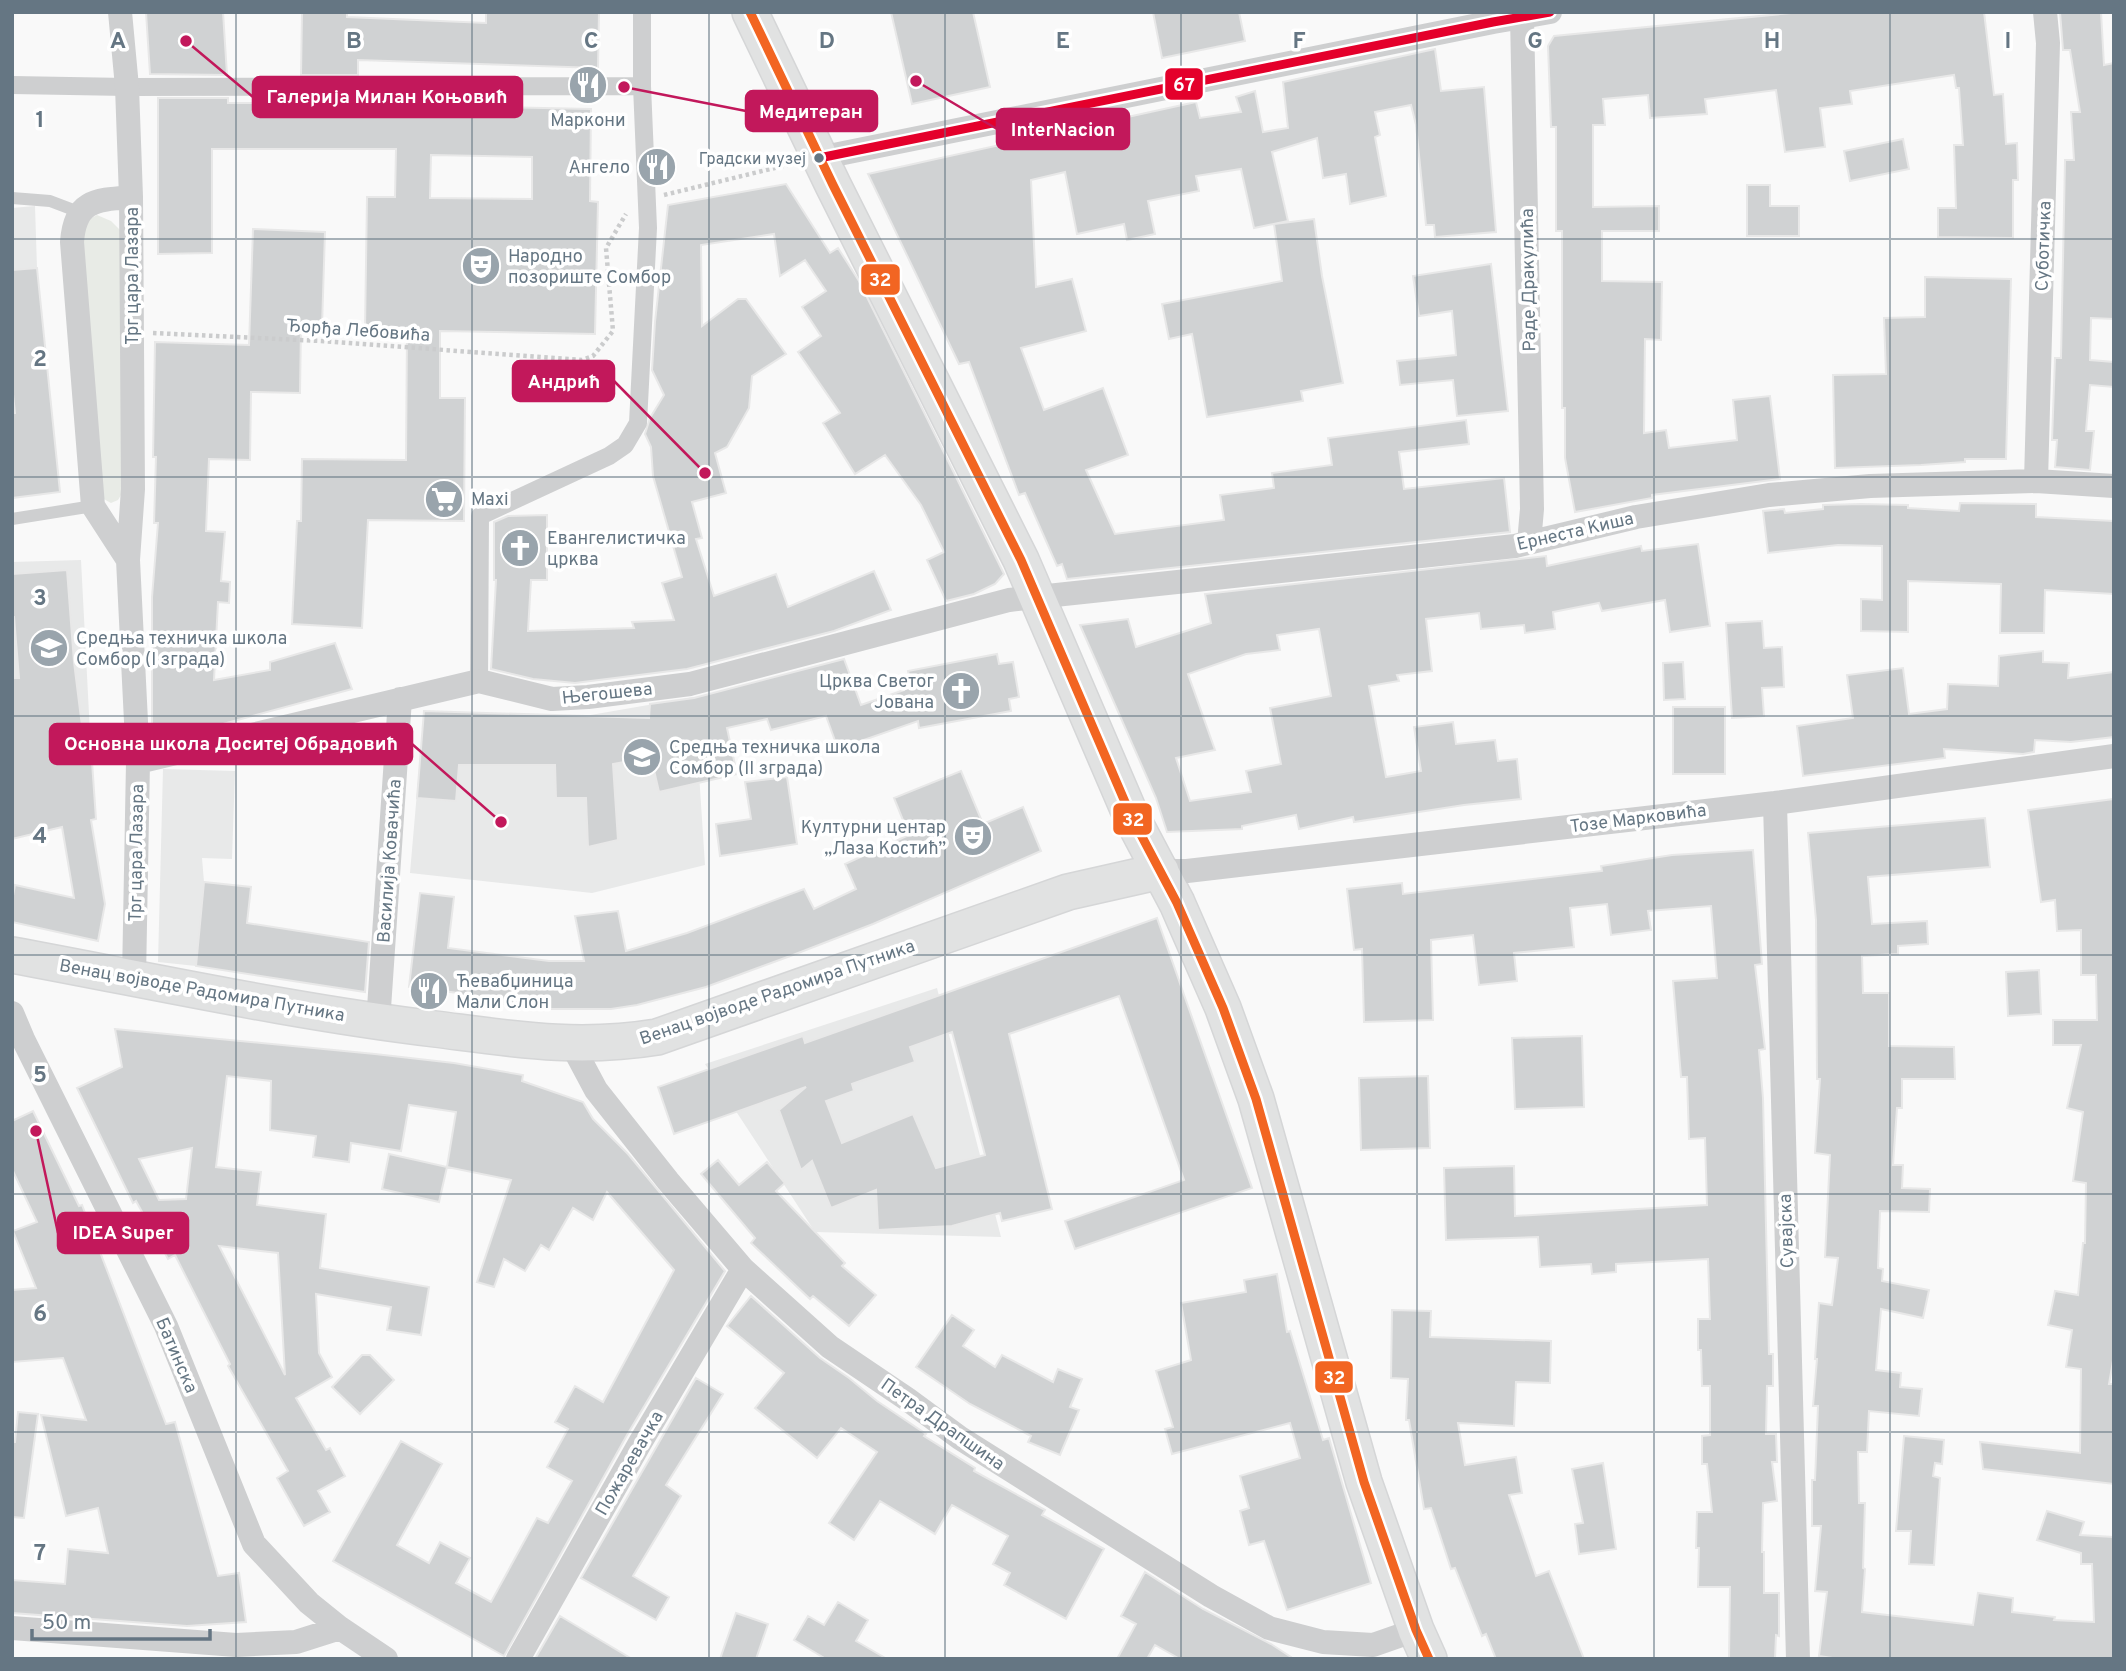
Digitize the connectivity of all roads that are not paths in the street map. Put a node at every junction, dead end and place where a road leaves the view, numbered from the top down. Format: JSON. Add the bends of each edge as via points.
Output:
{"nodes":[{"id":1,"x":120,"y":12,"type":"edge"},
{"id":2,"x":642,"y":12,"type":"edge"},
{"id":3,"x":750,"y":12,"type":"edge"},
{"id":4,"x":1549,"y":12,"type":"edge"},
{"id":5,"x":2045,"y":12,"type":"edge"},
{"id":6,"x":1522,"y":16,"type":"junction"},
{"id":7,"x":12,"y":85,"type":"edge"},
{"id":8,"x":642,"y":86,"type":"junction"},
{"id":9,"x":127,"y":88,"type":"junction"},
{"id":10,"x":820,"y":158,"type":"junction"},
{"id":11,"x":131,"y":197,"type":"junction"},
{"id":12,"x":12,"y":198,"type":"edge"},
{"id":13,"x":79,"y":212,"type":"junction"},
{"id":14,"x":2036,"y":481,"type":"junction"},
{"id":15,"x":2114,"y":486,"type":"edge"},
{"id":16,"x":93,"y":506,"type":"junction"},
{"id":17,"x":12,"y":519,"type":"edge"},
{"id":18,"x":1529,"y":543,"type":"junction"},
{"id":19,"x":128,"y":560,"type":"junction"},
{"id":20,"x":1036,"y":597,"type":"junction"},
{"id":21,"x":479,"y":681,"type":"junction"},
{"id":22,"x":400,"y":699,"type":"junction"},
{"id":23,"x":2114,"y":756,"type":"edge"},
{"id":24,"x":138,"y":762,"type":"junction"},
{"id":25,"x":1775,"y":803,"type":"junction"},
{"id":26,"x":1161,"y":871,"type":"junction"},
{"id":27,"x":12,"y":956,"type":"edge"},
{"id":28,"x":134,"y":978,"type":"junction"},
{"id":29,"x":12,"y":1013,"type":"edge"},
{"id":30,"x":378,"y":1023,"type":"junction"},
{"id":31,"x":572,"y":1045,"type":"junction"},
{"id":32,"x":743,"y":1269,"type":"junction"},
{"id":33,"x":12,"y":1628,"type":"edge"},
{"id":34,"x":340,"y":1628,"type":"junction"},
{"id":35,"x":1423,"y":1644,"type":"edge"},
{"id":36,"x":386,"y":1659,"type":"edge"},
{"id":37,"x":518,"y":1659,"type":"edge"},
{"id":38,"x":1798,"y":1659,"type":"edge"}],
"edges":[{"from":1,"to":9,"type":"street"},
{"from":2,"to":8,"type":"street"},
{"from":3,"to":10,"type":"main road"},
{"from":4,"to":6,"type":"street"},
{"from":5,"to":14,"type":"street","name":"Суботичка","via":[[2048,43]]},
{"from":6,"to":10,"type":"street"},
{"from":6,"to":18,"type":"street","name":"Раде Дракулића"},
{"from":7,"to":9,"type":"street"},
{"from":8,"to":9,"type":"street"},
{"from":8,"to":21,"type":"street","via":[[648,228],[638,423],[625,445],[609,456],[480,516]]},
{"from":9,"to":11,"type":"street"},
{"from":10,"to":20,"type":"main road"},
{"from":11,"to":13,"type":"street","name":"Трг цара Лазара","via":[[99,202]]},
{"from":11,"to":19,"type":"street","name":"Трг цара Лазара","via":[[133,489]]},
{"from":12,"to":13,"type":"lane","via":[[50,201]]},
{"from":13,"to":16,"type":"street","via":[[72,242]]},
{"from":14,"to":15,"type":"street","name":"Ернеста Киша"},
{"from":14,"to":18,"type":"street","name":"Ернеста Киша","via":[[1870,486],[1769,495],[1636,517]]},
{"from":16,"to":17,"type":"lane"},
{"from":16,"to":19,"type":"street"},
{"from":18,"to":20,"type":"street","name":"Ернеста Киша"},
{"from":19,"to":24,"type":"street","name":"Трг цара Лазара"},
{"from":20,"to":21,"type":"street","name":"Његошева","via":[[1009,600],[690,684],[552,699]]},
{"from":20,"to":26,"type":"main road","via":[[1131,816]]},
{"from":21,"to":22,"type":"street","name":"Његошева"},
{"from":22,"to":24,"type":"street","name":"Његошева"},
{"from":22,"to":30,"type":"street","name":"Василија Ковачића"},
{"from":23,"to":25,"type":"street","name":"Тозе Марковића"},
{"from":24,"to":28,"type":"street","name":"Трг цара Лазара"},
{"from":25,"to":26,"type":"street","name":"Тозе Марковића","via":[[1187,872]]},
{"from":25,"to":38,"type":"street","name":"Сувајска"},
{"from":26,"to":31,"type":"main road","name":"Венац војводе Радомира Путника","via":[[1068,892],[656,1037]]},
{"from":26,"to":35,"type":"main road","via":[[1223,1008],[1256,1099],[1364,1482]]},
{"from":27,"to":28,"type":"main road","name":"Венац војводе Радомира Путника"},
{"from":28,"to":30,"type":"main road","name":"Венац војводе Радомира Путника"},
{"from":29,"to":34,"type":"street","name":"Батинска","via":[[166,1326],[254,1544],[309,1604]]},
{"from":30,"to":31,"type":"main road","name":"Венац војводе Радомира Путника"},
{"from":31,"to":32,"type":"street","name":"Петра Драпшина","via":[[596,1090]]},
{"from":32,"to":35,"type":"street","name":"Петра Драпшина","via":[[830,1347],[960,1438],[1211,1597],[1269,1628],[1323,1643]]},
{"from":32,"to":37,"type":"street","name":"Пожаревачка"},
{"from":33,"to":34,"type":"street","via":[[236,1645],[296,1642]]},
{"from":34,"to":36,"type":"street","name":"Батинска"}]}
